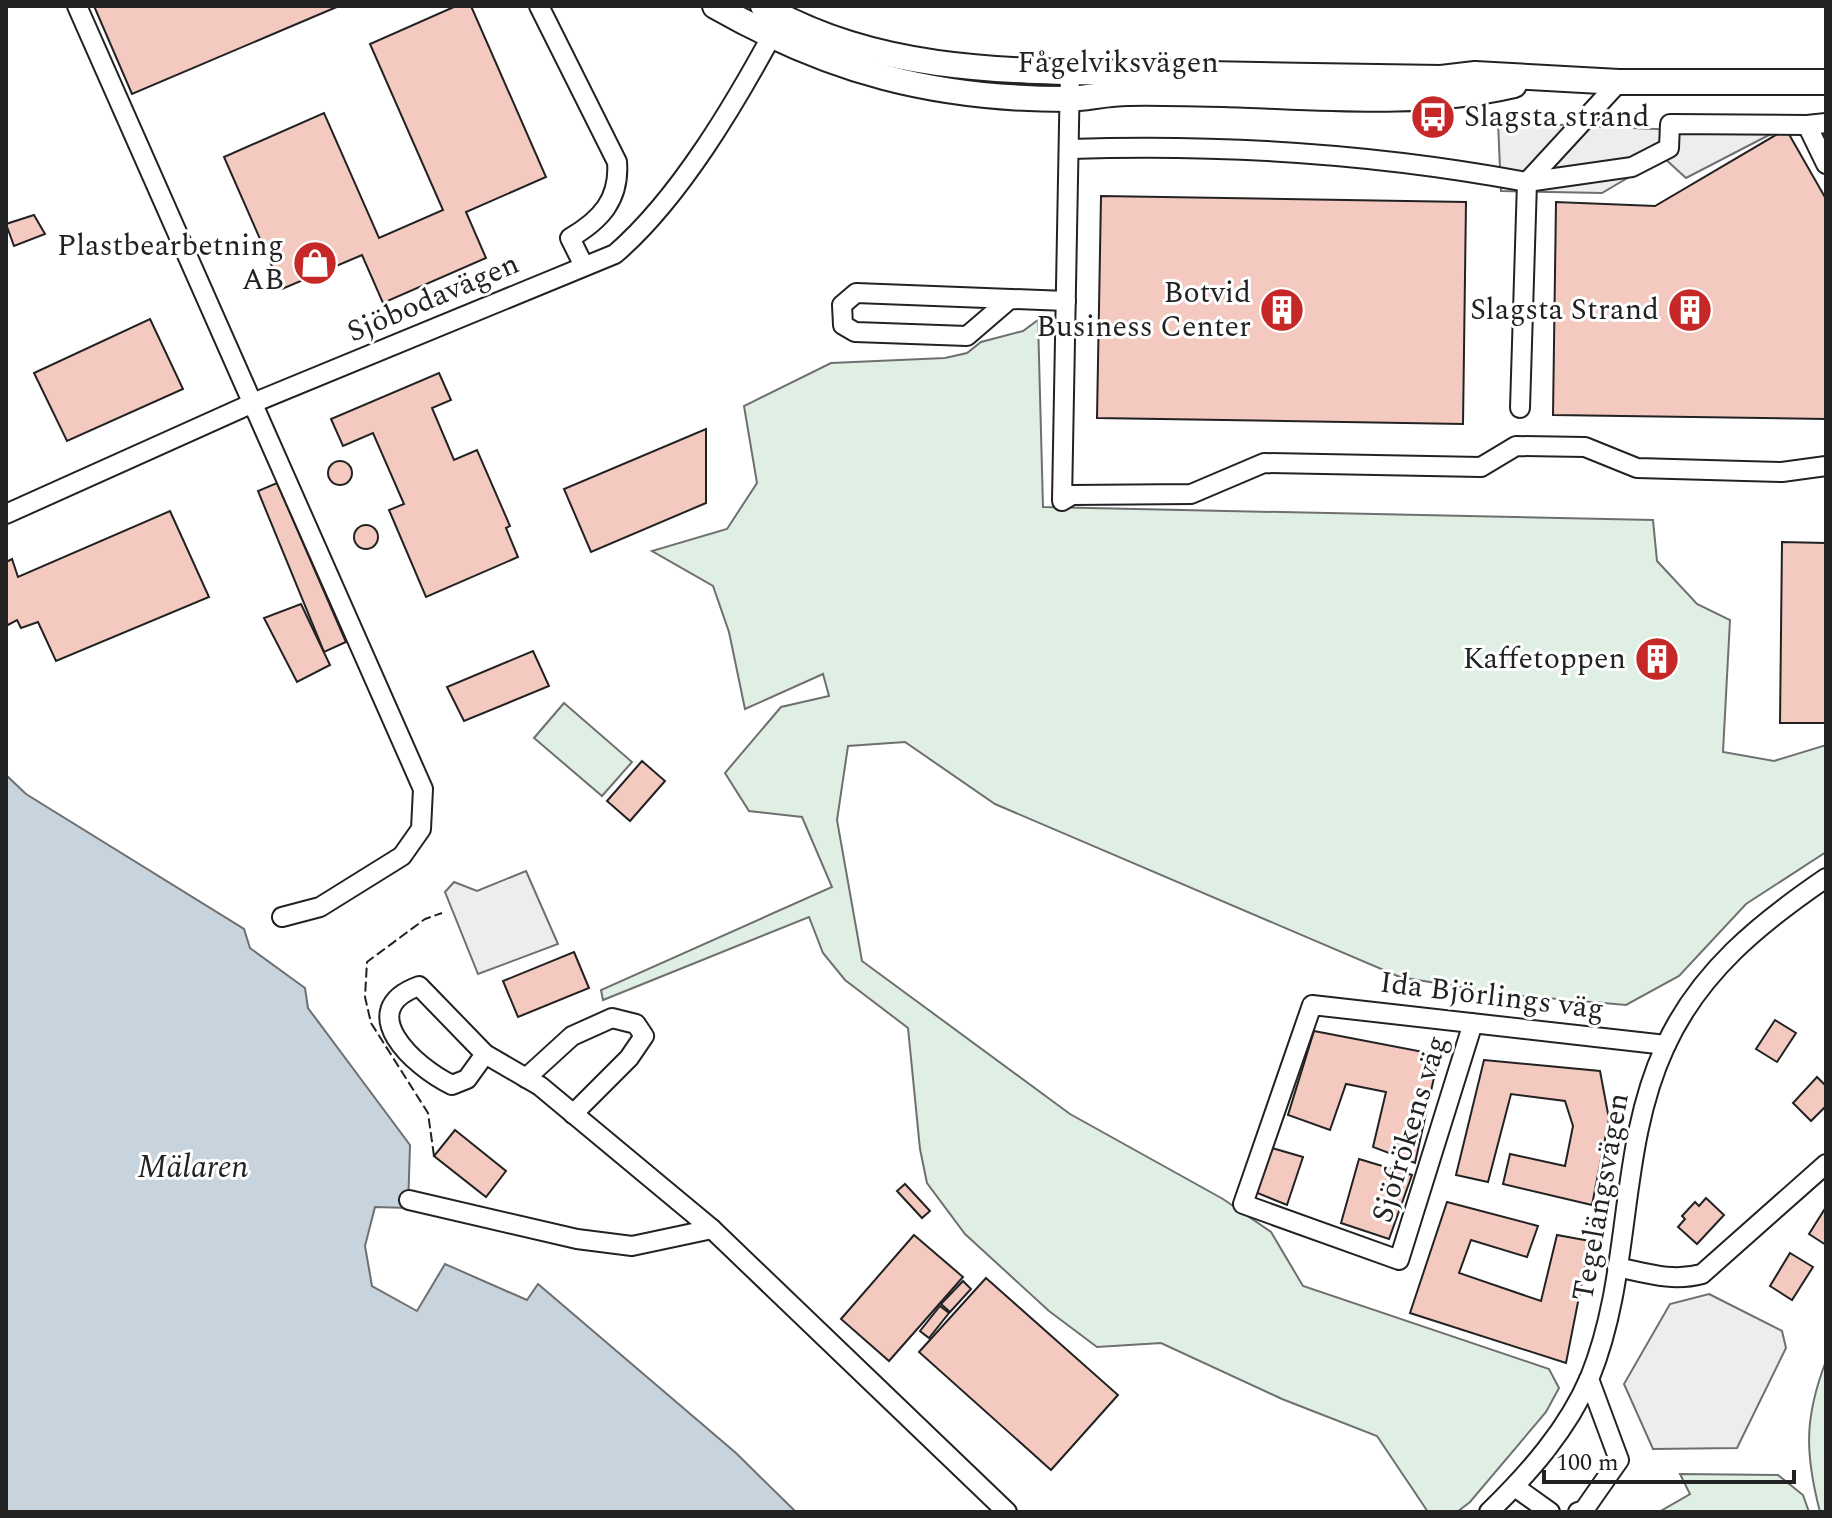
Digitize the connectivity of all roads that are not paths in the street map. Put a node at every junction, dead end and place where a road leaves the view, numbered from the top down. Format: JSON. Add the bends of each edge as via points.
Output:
{"nodes":[{"id":1,"x":77,"y":6,"type":"edge"},
{"id":2,"x":539,"y":6,"type":"edge"},
{"id":3,"x":715,"y":6,"type":"edge"},
{"id":4,"x":772,"y":20,"type":"edge"},
{"id":5,"x":1070,"y":72,"type":"junction"},
{"id":6,"x":1535,"y":80,"type":"junction"},
{"id":7,"x":1619,"y":82,"type":"junction"},
{"id":8,"x":1826,"y":82,"type":"edge"},
{"id":9,"x":1069,"y":99,"type":"junction"},
{"id":10,"x":1826,"y":123,"type":"edge"},
{"id":11,"x":1807,"y":125,"type":"junction"},
{"id":12,"x":1070,"y":149,"type":"junction"},
{"id":13,"x":1826,"y":164,"type":"edge"},
{"id":14,"x":1527,"y":182,"type":"junction"},
{"id":15,"x":584,"y":266,"type":"junction"},
{"id":16,"x":1010,"y":299,"type":"junction"},
{"id":17,"x":1066,"y":301,"type":"junction"},
{"id":18,"x":253,"y":403,"type":"junction"},
{"id":19,"x":1520,"y":408,"type":"dead end"},
{"id":20,"x":1826,"y":466,"type":"edge"},
{"id":21,"x":6,"y":514,"type":"edge"},
{"id":22,"x":1826,"y":878,"type":"edge"},
{"id":23,"x":282,"y":917,"type":"dead end"},
{"id":24,"x":1312,"y":1005,"type":"joint"},
{"id":25,"x":1473,"y":1023,"type":"junction"},
{"id":26,"x":1666,"y":1045,"type":"junction"},
{"id":27,"x":485,"y":1054,"type":"junction"},
{"id":28,"x":526,"y":1078,"type":"junction"},
{"id":29,"x":573,"y":1114,"type":"junction"},
{"id":30,"x":1826,"y":1164,"type":"edge"},
{"id":31,"x":409,"y":1200,"type":"dead end"},
{"id":32,"x":712,"y":1229,"type":"junction"},
{"id":33,"x":1617,"y":1267,"type":"junction"},
{"id":34,"x":1589,"y":1379,"type":"junction"},
{"id":35,"x":1515,"y":1487,"type":"junction"},
{"id":36,"x":1007,"y":1512,"type":"edge"},
{"id":37,"x":1489,"y":1512,"type":"edge"},
{"id":38,"x":1550,"y":1512,"type":"edge"},
{"id":39,"x":1578,"y":1512,"type":"edge"}],
"edges":[{"from":1,"to":18,"type":"street"},
{"from":2,"to":15,"type":"street","via":[[617,162],[612,201],[570,238]]},
{"from":3,"to":4,"type":"main road","name":"Fågelviksvägen"},
{"from":4,"to":5,"type":"main road","name":"Fågelviksvägen","via":[[924,64]]},
{"from":4,"to":9,"type":"main road","name":"Fågelviksvägen","via":[[819,58],[893,81],[941,90]]},
{"from":4,"to":15,"type":"street","name":"Sjöbodavägen","via":[[750,75],[658,211],[615,254]]},
{"from":5,"to":6,"type":"main road","name":"Fågelviksvägen","via":[[1441,78],[1475,74]]},
{"from":5,"to":9,"type":"street"},
{"from":6,"to":7,"type":"main road","name":"Fågelviksvägen"},
{"from":6,"to":9,"type":"main road","name":"Fågelviksvägen","via":[[1449,98],[1125,93]]},
{"from":7,"to":8,"type":"main road","name":"Fågelviksvägen"},
{"from":7,"to":14,"type":"street"},
{"from":9,"to":12,"type":"street"},
{"from":10,"to":11,"type":"street"},
{"from":11,"to":13,"type":"street"},
{"from":11,"to":14,"type":"street","via":[[1670,124],[1669,148],[1632,167]]},
{"from":12,"to":14,"type":"street","via":[[1175,146],[1448,167]]},
{"from":12,"to":17,"type":"street"},
{"from":14,"to":19,"type":"street"},
{"from":15,"to":18,"type":"street","name":"Sjöbodavägen"},
{"from":16,"to":16,"type":"street","via":[[856,293],[842,305],[843,325],[855,332],[967,336]]},
{"from":16,"to":17,"type":"street"},
{"from":17,"to":20,"type":"street","via":[[1062,501],[1072,495],[1191,494],[1264,463],[1481,467],[1516,446],[1585,447],[1637,468],[1782,472]]},
{"from":18,"to":21,"type":"street","name":"Sjöbodavägen"},
{"from":18,"to":23,"type":"street","via":[[423,789],[421,829],[402,856],[320,907]]},
{"from":22,"to":26,"type":"street","name":"Tegelängsvägen","via":[[1752,931],[1701,987]]},
{"from":24,"to":25,"type":"street","name":"Ida Björlings väg"},
{"from":24,"to":25,"type":"street","name":"Sjöfrökens väg","via":[[1243,1204],[1399,1260]]},
{"from":25,"to":26,"type":"street","name":"Ida Björlings väg"},
{"from":26,"to":33,"type":"street","name":"Tegelängsvägen","via":[[1638,1120]]},
{"from":27,"to":27,"type":"street","via":[[419,986],[398,993],[389,1006],[389,1026],[418,1064],[436,1077],[452,1085],[467,1079]]},
{"from":27,"to":28,"type":"street"},
{"from":28,"to":29,"type":"street"},
{"from":28,"to":29,"type":"street","via":[[572,1036],[612,1018],[636,1024],[644,1036],[629,1058]]},
{"from":29,"to":32,"type":"street"},
{"from":30,"to":33,"type":"street","via":[[1702,1274],[1664,1278]]},
{"from":31,"to":32,"type":"street","via":[[577,1239],[632,1246]]},
{"from":32,"to":36,"type":"street"},
{"from":33,"to":34,"type":"street","name":"Tegelängsvägen"},
{"from":34,"to":35,"type":"street","name":"Tegelängsvägen","via":[[1566,1421]]},
{"from":34,"to":39,"type":"street","via":[[1619,1460]]},
{"from":35,"to":37,"type":"street","name":"Tegelängsvägen"},
{"from":35,"to":38,"type":"street"}]}
